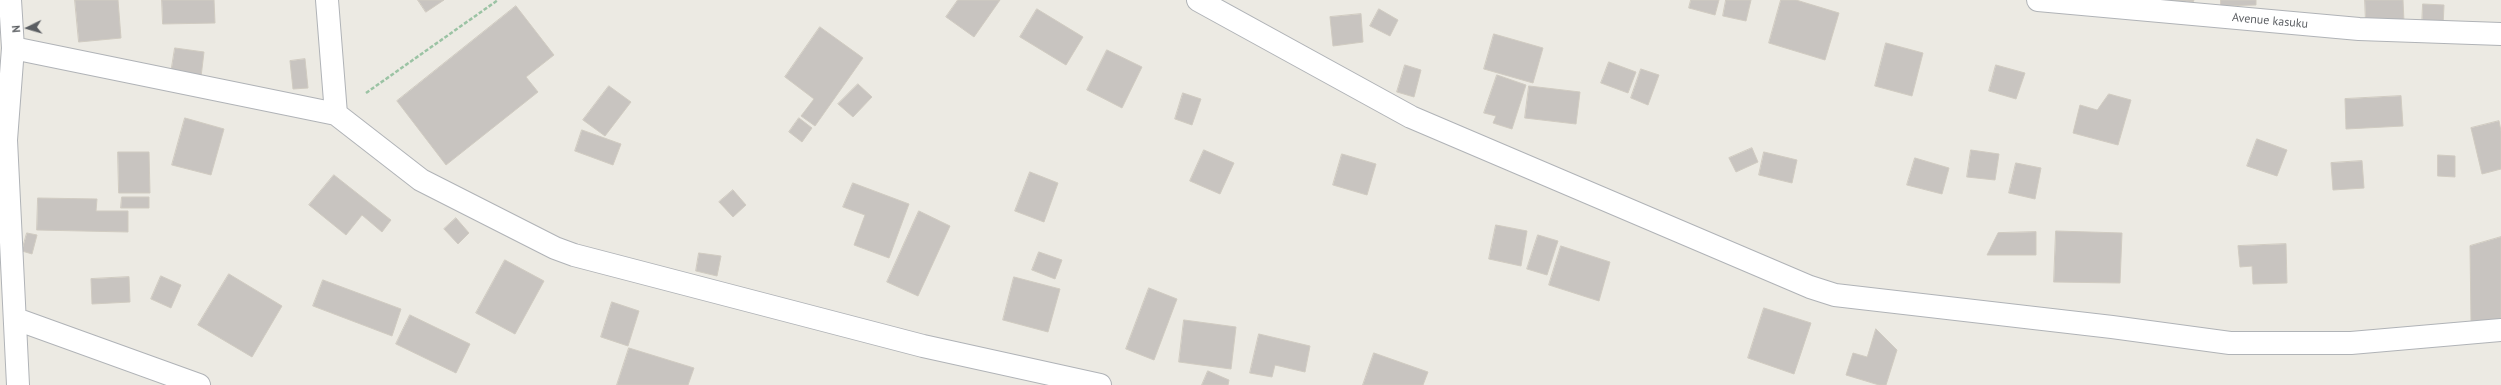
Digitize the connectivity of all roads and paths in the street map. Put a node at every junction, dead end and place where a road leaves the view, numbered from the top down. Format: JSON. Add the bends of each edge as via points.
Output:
{"nodes":[{"id":1,"x":10,"y":0,"type":"edge"},
{"id":2,"x":327,"y":0,"type":"edge"},
{"id":3,"x":498,"y":0,"type":"edge"},
{"id":4,"x":1198,"y":0,"type":"edge"},
{"id":5,"x":2038,"y":0,"type":"edge"},
{"id":6,"x":2501,"y":34,"type":"edge"},
{"id":7,"x":13,"y":48,"type":"junction"},
{"id":8,"x":336,"y":114,"type":"junction"},
{"id":9,"x":16,"y":319,"type":"junction"},
{"id":10,"x":2501,"y":330,"type":"edge"},
{"id":11,"x":18,"y":385,"type":"edge"},
{"id":12,"x":199,"y":385,"type":"edge"},
{"id":13,"x":1100,"y":385,"type":"edge"}],
"edges":[{"from":1,"to":7,"type":"street"},
{"from":2,"to":8,"type":"street"},
{"from":3,"to":8,"type":"path"},
{"from":4,"to":10,"type":"street","via":[[1411,116],[1810,287],[1835,295],[2230,343],[2351,343]]},
{"from":5,"to":6,"type":"street","name":"Avenue kasuku","via":[[2359,29]]},
{"from":7,"to":8,"type":"street"},
{"from":7,"to":9,"type":"street","via":[[6,140]]},
{"from":8,"to":13,"type":"street","via":[[421,180],[555,248],[574,255],[923,346]]},
{"from":9,"to":11,"type":"street"},
{"from":9,"to":12,"type":"street"}]}
